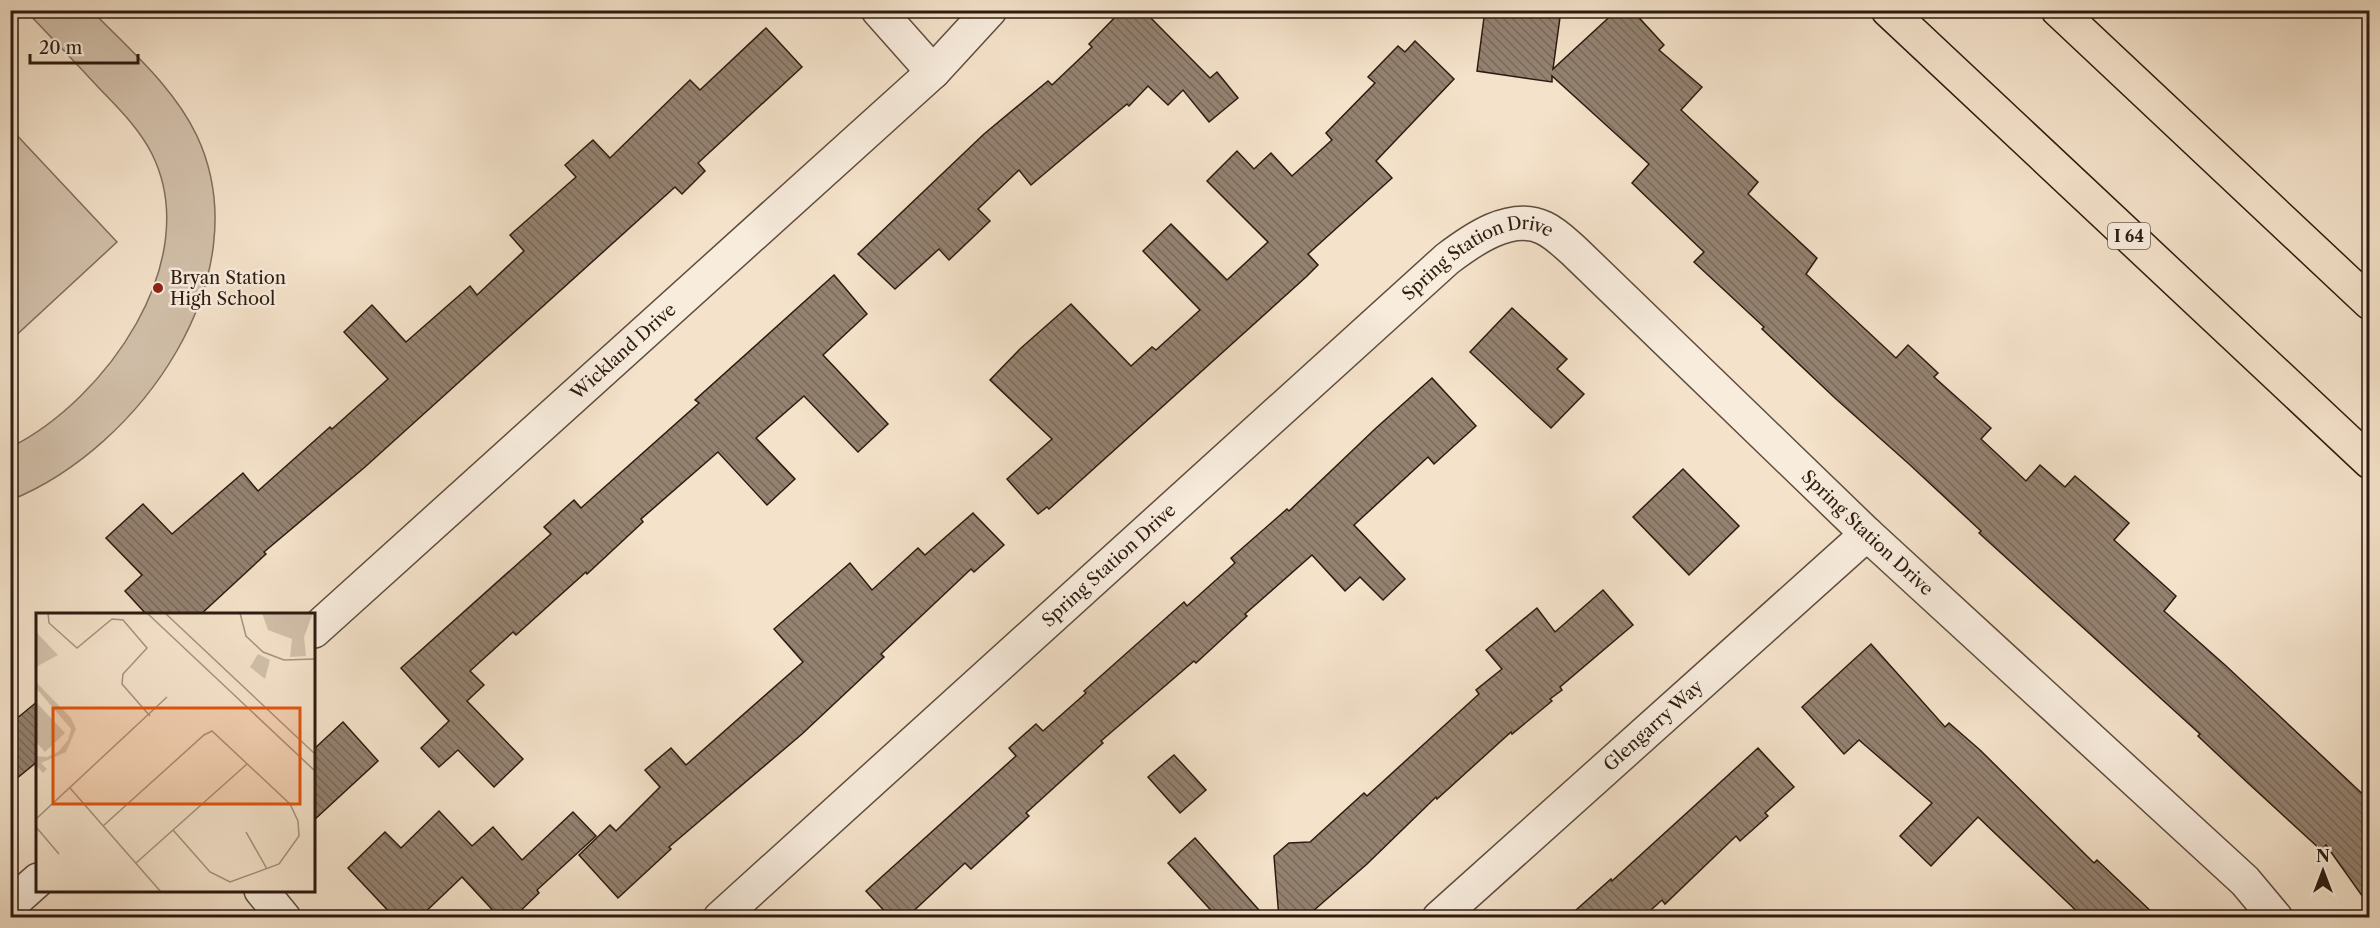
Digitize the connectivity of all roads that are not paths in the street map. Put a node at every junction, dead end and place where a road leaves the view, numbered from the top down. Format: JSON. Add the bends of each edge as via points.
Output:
{"nodes":[{"id":1,"x":878,"y":10,"type":"edge"},
{"id":2,"x":990,"y":10,"type":"edge"},
{"id":3,"x":1888,"y":10,"type":"edge"},
{"id":4,"x":2058,"y":10,"type":"edge"},
{"id":5,"x":933,"y":72,"type":"junction"},
{"id":6,"x":2370,"y":303,"type":"edge"},
{"id":7,"x":2370,"y":462,"type":"edge"},
{"id":8,"x":1868,"y":534,"type":"junction"},
{"id":9,"x":315,"y":630,"type":"edge"},
{"id":10,"x":36,"y":882,"type":"edge"},
{"id":11,"x":262,"y":892,"type":"edge"},
{"id":12,"x":10,"y":904,"type":"edge"},
{"id":13,"x":284,"y":918,"type":"edge"},
{"id":14,"x":720,"y":918,"type":"edge"},
{"id":15,"x":1439,"y":918,"type":"edge"},
{"id":16,"x":2276,"y":918,"type":"edge"}],
"edges":[{"from":1,"to":5,"type":"street"},
{"from":2,"to":5,"type":"street","name":"Wickland Drive"},
{"from":3,"to":7,"type":"highway","number":"I 64"},
{"from":4,"to":6,"type":"highway"},
{"from":5,"to":9,"type":"street","name":"Wickland Drive"},
{"from":8,"to":14,"type":"street","name":"Spring Station Drive","via":[[1574,250],[1545,228],[1532,224],[1502,227],[1471,240],[1447,259]]},
{"from":8,"to":15,"type":"street","name":"Glengarry Way"},
{"from":8,"to":16,"type":"street","name":"Spring Station Drive","via":[[2245,881]]},
{"from":10,"to":12,"type":"street"},
{"from":11,"to":13,"type":"street"}]}
